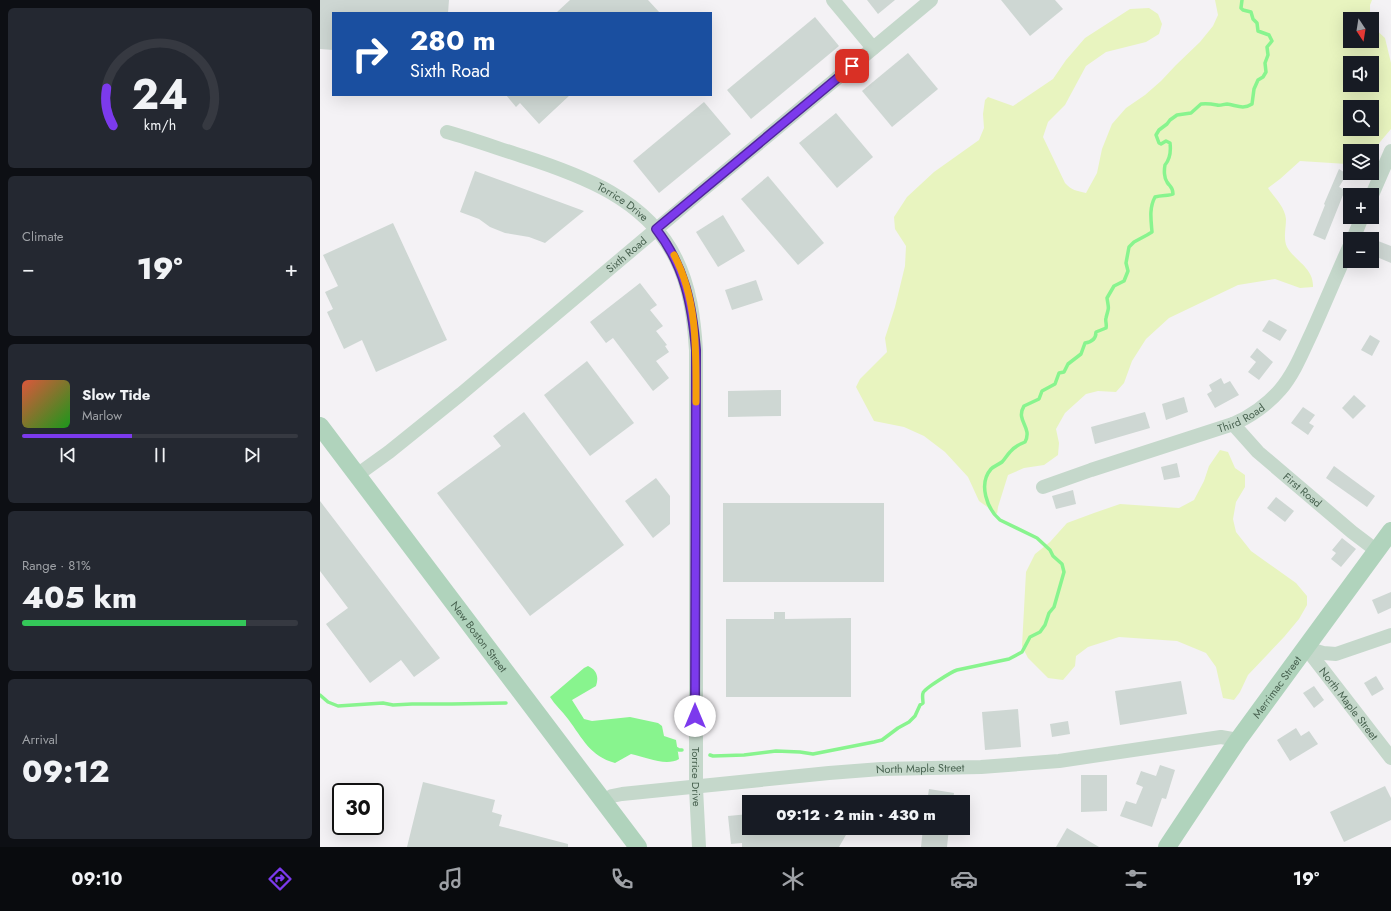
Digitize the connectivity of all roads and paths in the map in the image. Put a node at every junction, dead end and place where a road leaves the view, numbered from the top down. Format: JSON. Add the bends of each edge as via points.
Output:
{"nodes":[{"id":1,"x":833,"y":0,"type":"edge"},
{"id":2,"x":931,"y":0,"type":"edge"},
{"id":3,"x":873,"y":48,"type":"junction"},
{"id":4,"x":447,"y":132,"type":"dead end"},
{"id":5,"x":1391,"y":151,"type":"edge"},
{"id":6,"x":1375,"y":188,"type":"edge"},
{"id":7,"x":656,"y":229,"type":"junction"},
{"id":8,"x":1343,"y":261,"type":"edge"},
{"id":9,"x":1233,"y":424,"type":"junction"},
{"id":10,"x":320,"y":426,"type":"edge"},
{"id":11,"x":357,"y":475,"type":"junction"},
{"id":12,"x":1043,"y":486,"type":"dead end"},
{"id":13,"x":1391,"y":531,"type":"edge"},
{"id":14,"x":1377,"y":551,"type":"junction"},
{"id":15,"x":1390,"y":636,"type":"edge"},
{"id":16,"x":1306,"y":648,"type":"junction"},
{"id":17,"x":1238,"y":740,"type":"junction"},
{"id":18,"x":1391,"y":758,"type":"edge"},
{"id":19,"x":696,"y":788,"type":"junction"},
{"id":20,"x":604,"y":801,"type":"junction"},
{"id":21,"x":638,"y":847,"type":"edge"},
{"id":22,"x":699,"y":847,"type":"edge"},
{"id":23,"x":1167,"y":847,"type":"edge"}],
"edges":[{"from":1,"to":3,"type":"street"},
{"from":2,"to":3,"type":"street","name":"Sixth Road"},
{"from":3,"to":7,"type":"street","name":"Sixth Road"},
{"from":4,"to":7,"type":"street","name":"Torrice Drive","via":[[578,176],[607,190],[633,207]]},
{"from":5,"to":6,"type":"street"},
{"from":7,"to":11,"type":"street","name":"Sixth Road","via":[[455,399],[385,456]]},
{"from":7,"to":19,"type":"street","name":"Torrice Drive","via":[[671,250],[684,279],[692,313],[696,350]]},
{"from":8,"to":9,"type":"street","name":"Third Road","via":[[1288,379],[1263,405]]},
{"from":9,"to":12,"type":"street","name":"Third Road"},
{"from":9,"to":14,"type":"street","name":"First Road","via":[[1258,452]]},
{"from":10,"to":11,"type":"main road","name":"New Boston Street"},
{"from":11,"to":20,"type":"main road","name":"New Boston Street"},
{"from":13,"to":14,"type":"main road","name":"Merrimac Street"},
{"from":14,"to":16,"type":"main road","name":"Merrimac Street"},
{"from":15,"to":16,"type":"street","via":[[1336,654]]},
{"from":16,"to":17,"type":"main road","name":"Merrimac Street"},
{"from":16,"to":18,"type":"street","name":"North Maple Street"},
{"from":17,"to":19,"type":"street","name":"North Maple Street","via":[[1221,737],[1033,764],[881,769],[790,776]]},
{"from":17,"to":23,"type":"main road","name":"Merrimac Street"},
{"from":19,"to":20,"type":"street","name":"North Maple Street","via":[[617,795]]},
{"from":19,"to":22,"type":"street","name":"Torrice Drive"},
{"from":20,"to":21,"type":"main road","name":"New Boston Street"}]}
